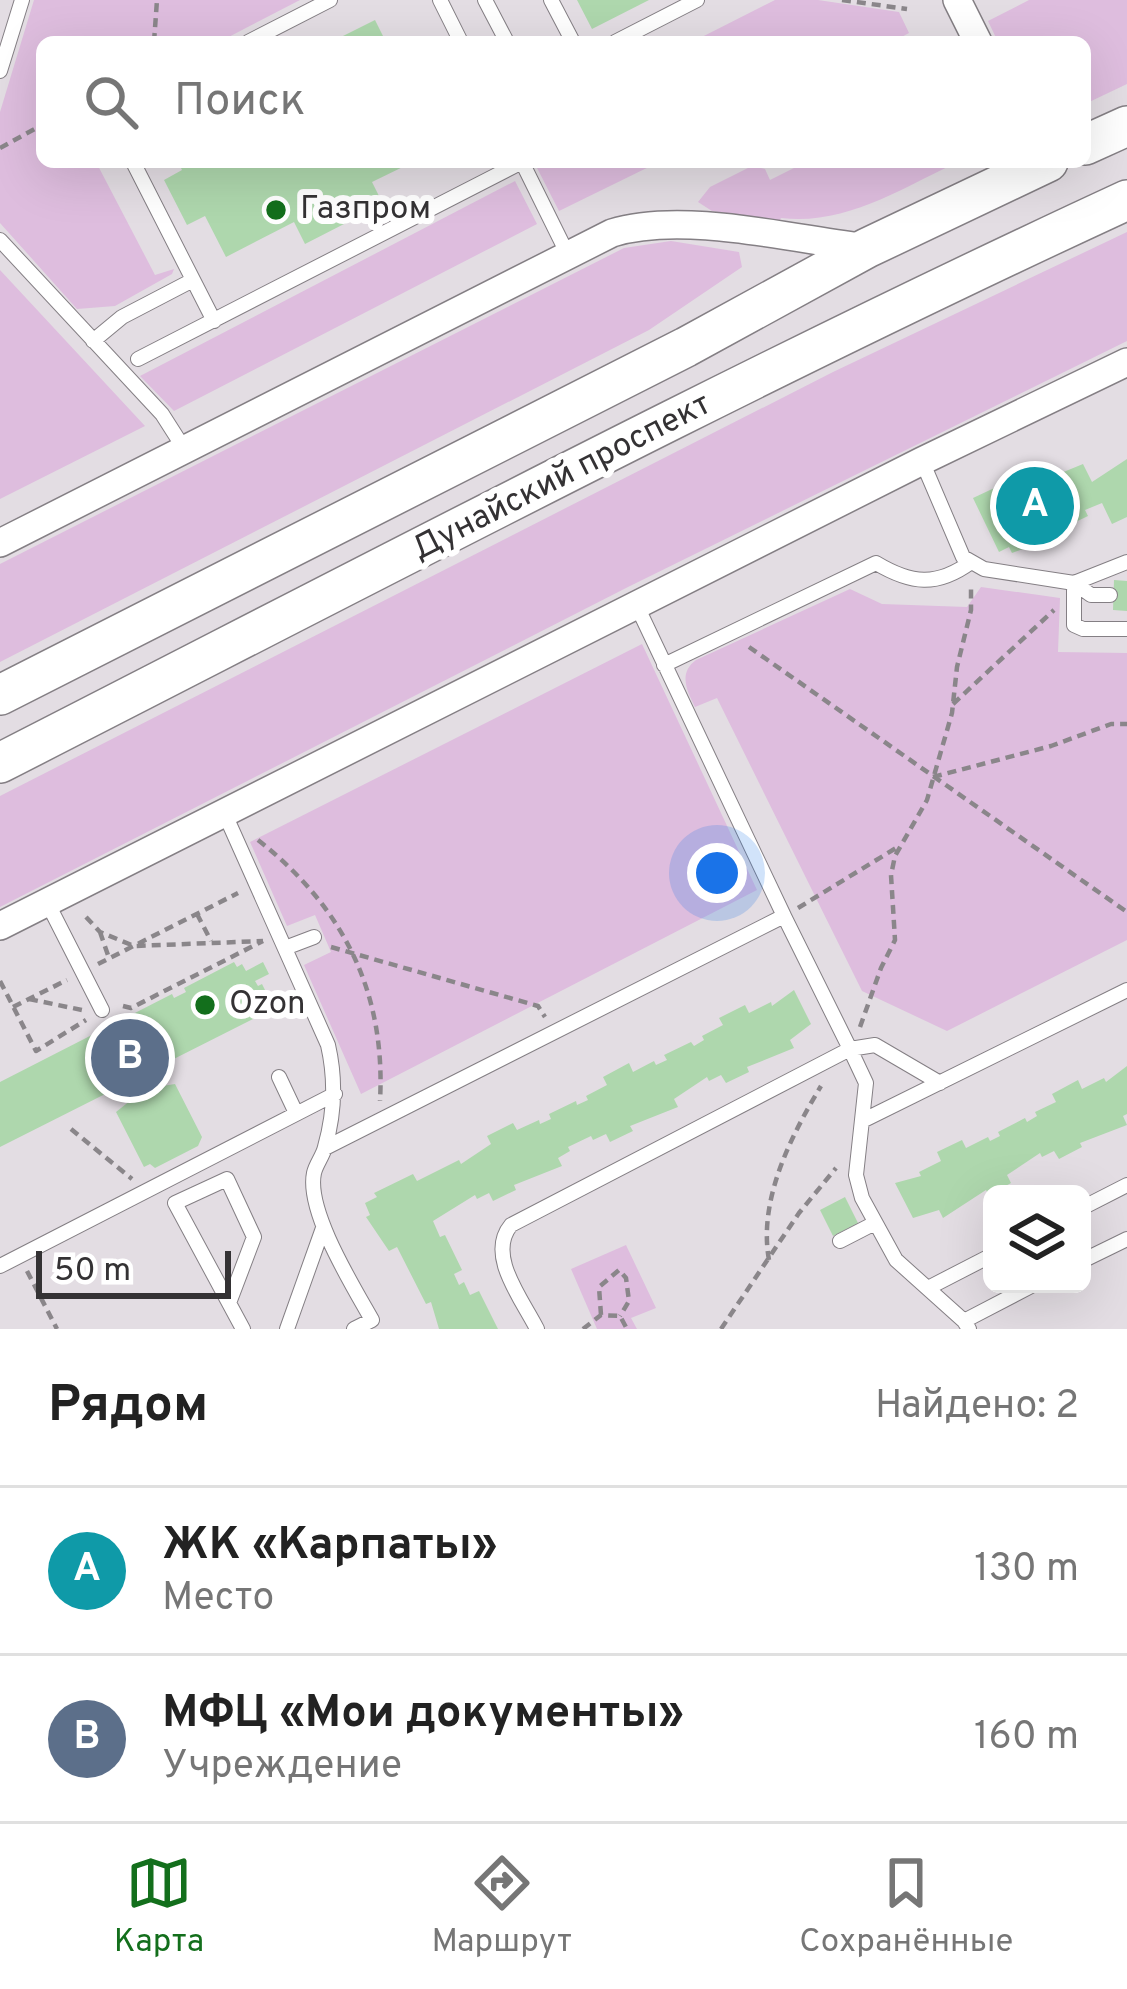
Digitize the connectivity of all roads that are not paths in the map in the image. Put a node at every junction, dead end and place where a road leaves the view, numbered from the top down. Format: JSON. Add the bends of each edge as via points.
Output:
{"nodes":[{"id":1,"x":22,"y":0,"type":"edge"},
{"id":2,"x":330,"y":0,"type":"edge"},
{"id":3,"x":440,"y":0,"type":"edge"},
{"id":4,"x":485,"y":0,"type":"edge"},
{"id":5,"x":551,"y":0,"type":"edge"},
{"id":6,"x":698,"y":0,"type":"edge"},
{"id":7,"x":957,"y":0,"type":"edge"},
{"id":8,"x":260,"y":36,"type":"edge"},
{"id":9,"x":458,"y":36,"type":"edge"},
{"id":10,"x":504,"y":36,"type":"edge"},
{"id":11,"x":570,"y":36,"type":"edge"},
{"id":12,"x":627,"y":36,"type":"edge"},
{"id":13,"x":975,"y":36,"type":"edge"},
{"id":14,"x":0,"y":71,"type":"edge"},
{"id":15,"x":1127,"y":126,"type":"edge"},
{"id":16,"x":1091,"y":142,"type":"edge"},
{"id":17,"x":137,"y":168,"type":"edge"},
{"id":18,"x":510,"y":168,"type":"edge"},
{"id":19,"x":525,"y":168,"type":"edge"},
{"id":20,"x":1025,"y":168,"type":"edge"},
{"id":21,"x":991,"y":177,"type":"edge"},
{"id":22,"x":1127,"y":200,"type":"edge"},
{"id":23,"x":0,"y":240,"type":"edge"},
{"id":24,"x":868,"y":248,"type":"junction"},
{"id":25,"x":568,"y":256,"type":"junction"},
{"id":26,"x":193,"y":280,"type":"junction"},
{"id":27,"x":214,"y":321,"type":"junction"},
{"id":28,"x":93,"y":341,"type":"junction"},
{"id":29,"x":138,"y":359,"type":"dead end"},
{"id":30,"x":1127,"y":362,"type":"edge"},
{"id":31,"x":185,"y":450,"type":"junction"},
{"id":32,"x":922,"y":461,"type":"junction"},
{"id":33,"x":0,"y":543,"type":"edge"},
{"id":34,"x":971,"y":562,"type":"junction"},
{"id":35,"x":1127,"y":562,"type":"edge"},
{"id":36,"x":1074,"y":584,"type":"junction"},
{"id":37,"x":1110,"y":595,"type":"dead end"},
{"id":38,"x":636,"y":604,"type":"junction"},
{"id":39,"x":1127,"y":629,"type":"edge"},
{"id":40,"x":664,"y":664,"type":"junction"},
{"id":41,"x":0,"y":695,"type":"edge"},
{"id":42,"x":0,"y":763,"type":"edge"},
{"id":43,"x":224,"y":812,"type":"junction"},
{"id":44,"x":47,"y":902,"type":"junction"},
{"id":45,"x":784,"y":916,"type":"junction"},
{"id":46,"x":0,"y":926,"type":"edge"},
{"id":47,"x":314,"y":937,"type":"road end"},
{"id":48,"x":285,"y":948,"type":"junction"},
{"id":49,"x":1127,"y":990,"type":"edge"},
{"id":50,"x":98,"y":1011,"type":"road end"},
{"id":51,"x":850,"y":1049,"type":"junction"},
{"id":52,"x":279,"y":1077,"type":"dead end"},
{"id":53,"x":940,"y":1083,"type":"junction"},
{"id":54,"x":334,"y":1094,"type":"junction"},
{"id":55,"x":296,"y":1113,"type":"junction"},
{"id":56,"x":862,"y":1121,"type":"junction"},
{"id":57,"x":325,"y":1148,"type":"junction"},
{"id":58,"x":1127,"y":1185,"type":"edge"},
{"id":59,"x":1091,"y":1203,"type":"edge"},
{"id":60,"x":875,"y":1223,"type":"junction"},
{"id":61,"x":323,"y":1228,"type":"junction"},
{"id":62,"x":1127,"y":1239,"type":"edge"},
{"id":63,"x":840,"y":1241,"type":"dead end"},
{"id":64,"x":1091,"y":1257,"type":"edge"},
{"id":65,"x":983,"y":1260,"type":"edge"},
{"id":66,"x":0,"y":1266,"type":"edge"},
{"id":67,"x":928,"y":1288,"type":"junction"},
{"id":68,"x":1020,"y":1293,"type":"edge"},
{"id":69,"x":229,"y":1303,"type":"junction"},
{"id":70,"x":967,"y":1325,"type":"edge"},
{"id":71,"x":243,"y":1329,"type":"edge"},
{"id":72,"x":286,"y":1329,"type":"edge"},
{"id":73,"x":354,"y":1329,"type":"edge"},
{"id":74,"x":537,"y":1329,"type":"edge"}],
"edges":[{"from":1,"to":14,"type":"lane"},
{"from":2,"to":8,"type":"lane"},
{"from":3,"to":9,"type":"lane"},
{"from":4,"to":10,"type":"lane"},
{"from":5,"to":11,"type":"lane"},
{"from":6,"to":12,"type":"lane"},
{"from":7,"to":13,"type":"street"},
{"from":15,"to":16,"type":"main road"},
{"from":17,"to":26,"type":"lane"},
{"from":18,"to":27,"type":"lane"},
{"from":19,"to":25,"type":"lane"},
{"from":20,"to":21,"type":"main road","name":"Дунайский проспект"},
{"from":21,"to":24,"type":"main road","name":"Дунайский проспект"},
{"from":22,"to":42,"type":"main road","name":"Дунайский проспект"},
{"from":23,"to":28,"type":"lane"},
{"from":24,"to":25,"type":"street","via":[[657,224],[612,233]]},
{"from":24,"to":41,"type":"main road","name":"Дунайский проспект"},
{"from":25,"to":31,"type":"street"},
{"from":26,"to":27,"type":"lane"},
{"from":26,"to":28,"type":"lane"},
{"from":27,"to":29,"type":"lane"},
{"from":28,"to":31,"type":"lane"},
{"from":30,"to":32,"type":"street"},
{"from":31,"to":33,"type":"street"},
{"from":32,"to":34,"type":"lane"},
{"from":32,"to":38,"type":"street"},
{"from":34,"to":36,"type":"lane"},
{"from":34,"to":40,"type":"lane","via":[[948,579],[902,578],[875,562]]},
{"from":35,"to":36,"type":"lane"},
{"from":36,"to":37,"type":"lane"},
{"from":36,"to":39,"type":"lane","via":[[1074,625]]},
{"from":38,"to":40,"type":"lane"},
{"from":38,"to":43,"type":"street"},
{"from":40,"to":45,"type":"lane"},
{"from":43,"to":44,"type":"street"},
{"from":43,"to":48,"type":"lane"},
{"from":44,"to":46,"type":"street"},
{"from":44,"to":50,"type":"lane"},
{"from":45,"to":51,"type":"lane"},
{"from":45,"to":57,"type":"lane"},
{"from":47,"to":48,"type":"lane"},
{"from":48,"to":54,"type":"lane","via":[[328,1045]]},
{"from":49,"to":53,"type":"lane"},
{"from":51,"to":53,"type":"lane","via":[[875,1045]]},
{"from":51,"to":56,"type":"lane","via":[[866,1083]]},
{"from":51,"to":74,"type":"lane","via":[[512,1225],[503,1234],[502,1258]]},
{"from":52,"to":55,"type":"lane"},
{"from":53,"to":56,"type":"lane"},
{"from":54,"to":55,"type":"lane"},
{"from":54,"to":57,"type":"lane"},
{"from":55,"to":66,"type":"lane"},
{"from":56,"to":60,"type":"lane","via":[[856,1175]]},
{"from":57,"to":61,"type":"lane","via":[[313,1177]]},
{"from":58,"to":59,"type":"lane"},
{"from":60,"to":63,"type":"lane"},
{"from":60,"to":67,"type":"lane","via":[[896,1260]]},
{"from":61,"to":72,"type":"lane"},
{"from":61,"to":73,"type":"lane","via":[[372,1320]]},
{"from":62,"to":64,"type":"lane"},
{"from":65,"to":67,"type":"lane"},
{"from":67,"to":70,"type":"lane"},
{"from":68,"to":70,"type":"lane"},
{"from":69,"to":69,"type":"lane","via":[[175,1203],[226,1179],[254,1237]]},
{"from":69,"to":71,"type":"lane"}]}
